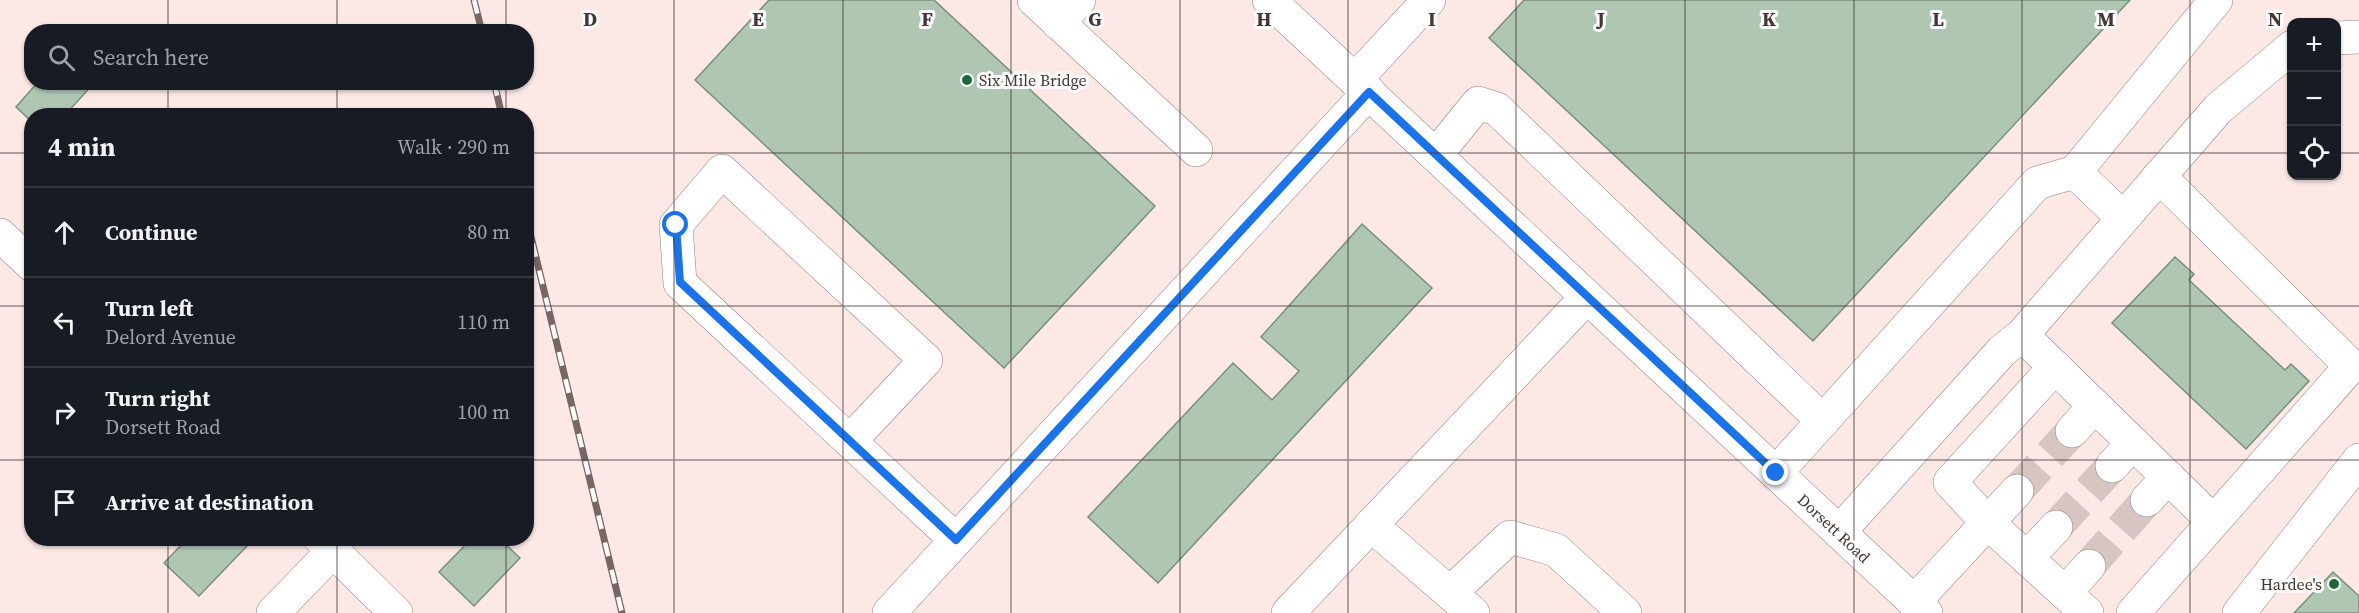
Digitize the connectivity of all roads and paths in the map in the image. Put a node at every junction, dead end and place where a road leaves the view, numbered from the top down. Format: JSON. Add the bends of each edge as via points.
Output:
{"nodes":[{"id":1,"x":1034,"y":0,"type":"edge"},
{"id":2,"x":1269,"y":0,"type":"edge"},
{"id":3,"x":1429,"y":0,"type":"edge"},
{"id":4,"x":2216,"y":0,"type":"edge"},
{"id":5,"x":1069,"y":11,"type":"edge"},
{"id":6,"x":2359,"y":36,"type":"edge"},
{"id":7,"x":2341,"y":38,"type":"edge"},
{"id":8,"x":2287,"y":51,"type":"edge"},
{"id":9,"x":1362,"y":86,"type":"junction"},
{"id":10,"x":1196,"y":150,"type":"dead end"},
{"id":11,"x":1436,"y":155,"type":"junction"},
{"id":12,"x":2075,"y":172,"type":"junction"},
{"id":13,"x":2159,"y":176,"type":"junction"},
{"id":14,"x":2122,"y":217,"type":"junction"},
{"id":15,"x":0,"y":235,"type":"edge"},
{"id":16,"x":24,"y":258,"type":"edge"},
{"id":17,"x":1587,"y":297,"type":"junction"},
{"id":18,"x":2022,"y":334,"type":"junction"},
{"id":19,"x":2055,"y":368,"type":"junction"},
{"id":20,"x":2095,"y":406,"type":"junction"},
{"id":21,"x":1823,"y":421,"type":"junction"},
{"id":22,"x":2072,"y":431,"type":"tunnel mouth"},
{"id":23,"x":850,"y":441,"type":"junction"},
{"id":24,"x":2359,"y":460,"type":"edge"},
{"id":25,"x":1776,"y":473,"type":"junction"},
{"id":26,"x":2017,"y":491,"type":"tunnel mouth"},
{"id":27,"x":2213,"y":521,"type":"junction"},
{"id":28,"x":1987,"y":522,"type":"junction"},
{"id":29,"x":1371,"y":525,"type":"junction"},
{"id":30,"x":2056,"y":527,"type":"tunnel mouth"},
{"id":31,"x":1839,"y":532,"type":"junction"},
{"id":32,"x":956,"y":540,"type":"junction"},
{"id":33,"x":325,"y":546,"type":"edge"},
{"id":34,"x":327,"y":546,"type":"edge"},
{"id":35,"x":2027,"y":558,"type":"junction"},
{"id":36,"x":2089,"y":566,"type":"tunnel mouth"},
{"id":37,"x":1462,"y":603,"type":"edge"},
{"id":38,"x":2076,"y":603,"type":"edge"},
{"id":39,"x":1920,"y":607,"type":"edge"},
{"id":40,"x":1295,"y":611,"type":"edge"},
{"id":41,"x":273,"y":613,"type":"edge"},
{"id":42,"x":396,"y":613,"type":"edge"},
{"id":43,"x":890,"y":613,"type":"edge"},
{"id":44,"x":1625,"y":613,"type":"edge"},
{"id":45,"x":2133,"y":613,"type":"edge"},
{"id":46,"x":2240,"y":613,"type":"edge"}],
"edges":[{"from":1,"to":5,"type":"street"},
{"from":2,"to":9,"type":"street","name":"Dorsett Road"},
{"from":3,"to":9,"type":"street"},
{"from":4,"to":12,"type":"street"},
{"from":5,"to":10,"type":"street"},
{"from":6,"to":7,"type":"street"},
{"from":8,"to":13,"type":"street","via":[[2218,109]]},
{"from":9,"to":11,"type":"street","name":"Dorsett Road"},
{"from":9,"to":32,"type":"street"},
{"from":11,"to":17,"type":"street","name":"Dorsett Road"},
{"from":11,"to":21,"type":"street","via":[[1478,104],[1497,109]]},
{"from":12,"to":14,"type":"street"},
{"from":12,"to":21,"type":"street","via":[[2037,183]]},
{"from":13,"to":14,"type":"street"},
{"from":13,"to":27,"type":"street","via":[[2351,366]]},
{"from":14,"to":18,"type":"street"},
{"from":15,"to":16,"type":"street"},
{"from":17,"to":25,"type":"street","name":"Dorsett Road"},
{"from":17,"to":29,"type":"street"},
{"from":18,"to":19,"type":"street"},
{"from":18,"to":31,"type":"street","via":[[2002,351]]},
{"from":19,"to":20,"type":"street"},
{"from":19,"to":28,"type":"street","via":[[1950,482]]},
{"from":20,"to":22,"type":"street"},
{"from":20,"to":27,"type":"street","via":[[2123,455],[2158,488]]},
{"from":21,"to":25,"type":"street"},
{"from":23,"to":23,"type":"street","via":[[680,282],[676,225],[722,171],[926,360]]},
{"from":23,"to":32,"type":"street"},
{"from":24,"to":46,"type":"street"},
{"from":25,"to":31,"type":"street","name":"Dorsett Road"},
{"from":26,"to":28,"type":"street"},
{"from":27,"to":45,"type":"street"},
{"from":28,"to":35,"type":"street"},
{"from":28,"to":39,"type":"street"},
{"from":29,"to":37,"type":"street"},
{"from":29,"to":40,"type":"street"},
{"from":30,"to":35,"type":"street"},
{"from":31,"to":39,"type":"street","name":"Dorsett Road"},
{"from":32,"to":43,"type":"street"},
{"from":33,"to":41,"type":"street"},
{"from":34,"to":42,"type":"street"},
{"from":35,"to":38,"type":"street"},
{"from":36,"to":38,"type":"street"},
{"from":37,"to":44,"type":"street","via":[[1510,537],[1556,550]]}]}
